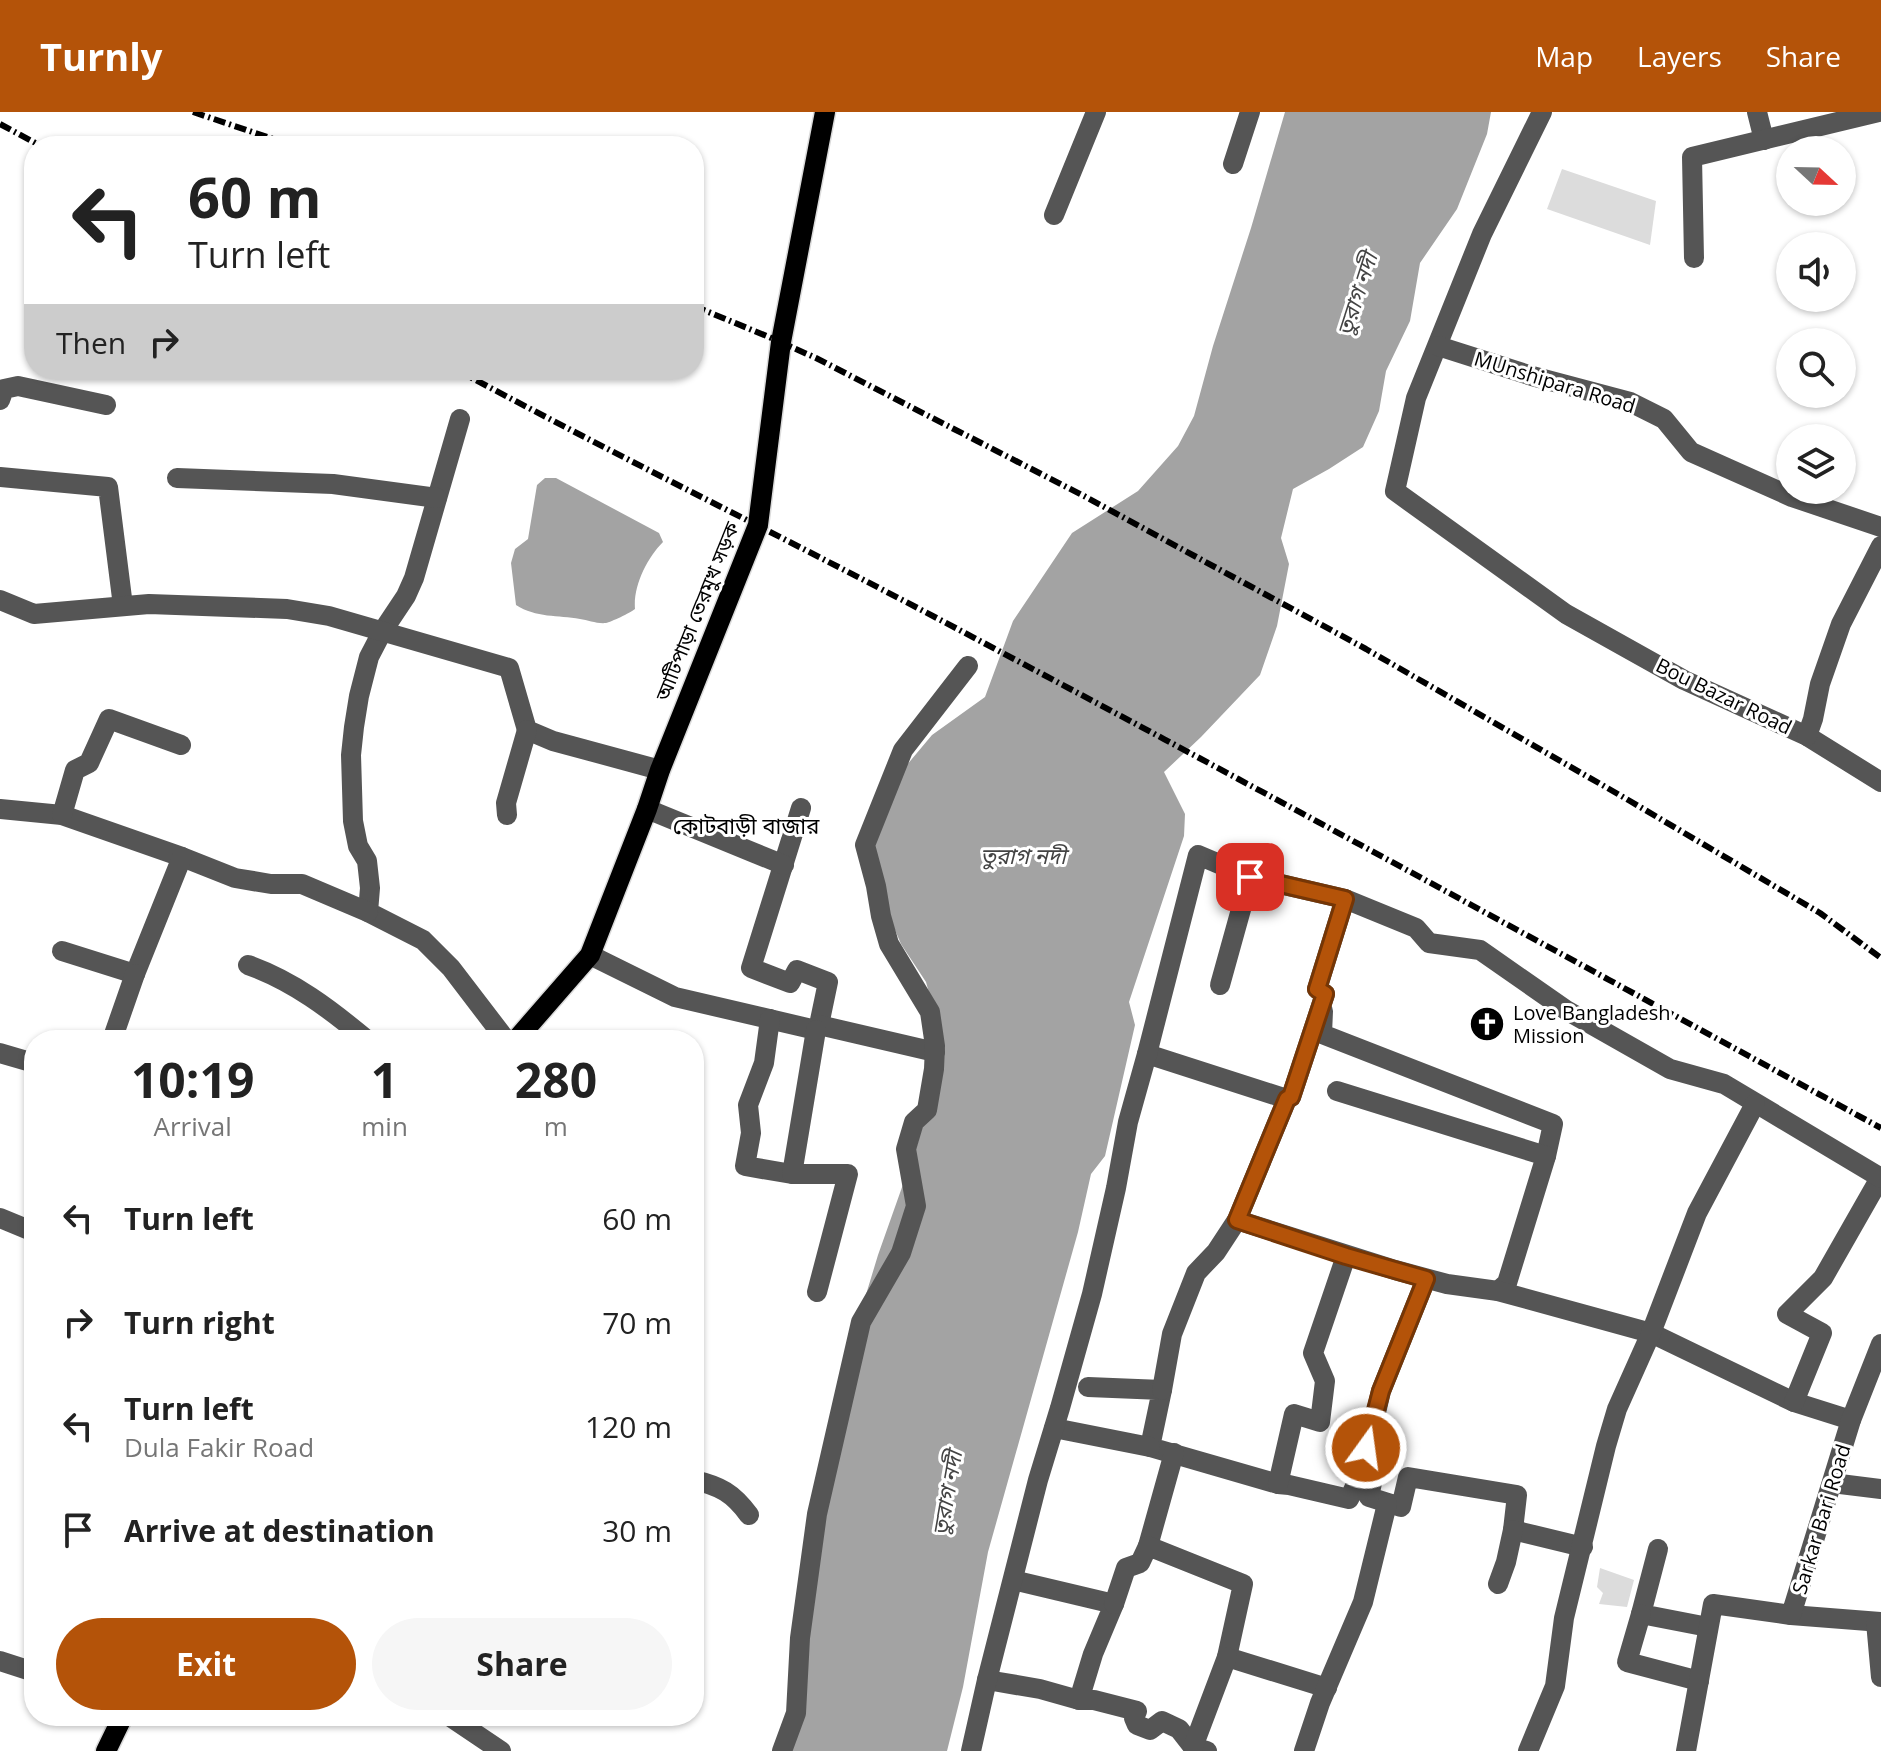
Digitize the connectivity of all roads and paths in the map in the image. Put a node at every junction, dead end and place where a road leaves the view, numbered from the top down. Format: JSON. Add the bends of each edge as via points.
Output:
{"nodes":[{"id":1,"x":825,"y":112,"type":"edge"},
{"id":2,"x":1096,"y":112,"type":"edge"},
{"id":3,"x":1250,"y":112,"type":"edge"},
{"id":4,"x":1542,"y":112,"type":"edge"},
{"id":5,"x":1757,"y":112,"type":"edge"},
{"id":6,"x":1879,"y":112,"type":"edge"},
{"id":7,"x":1764,"y":140,"type":"junction"},
{"id":8,"x":1233,"y":164,"type":"dead end"},
{"id":9,"x":1054,"y":215,"type":"dead end"},
{"id":10,"x":1694,"y":258,"type":"dead end"},
{"id":11,"x":1438,"y":346,"type":"junction"},
{"id":12,"x":1,"y":392,"type":"edge"},
{"id":13,"x":106,"y":405,"type":"dead end"},
{"id":14,"x":460,"y":419,"type":"dead end"},
{"id":15,"x":0,"y":477,"type":"edge"},
{"id":16,"x":177,"y":478,"type":"dead end"},
{"id":17,"x":437,"y":498,"type":"junction"},
{"id":18,"x":1881,"y":527,"type":"edge"},
{"id":19,"x":1879,"y":554,"type":"edge"},
{"id":20,"x":0,"y":600,"type":"edge"},
{"id":21,"x":123,"y":606,"type":"junction"},
{"id":22,"x":382,"y":632,"type":"junction"},
{"id":23,"x":968,"y":666,"type":"dead end"},
{"id":24,"x":527,"y":730,"type":"junction"},
{"id":25,"x":1807,"y":736,"type":"junction"},
{"id":26,"x":181,"y":745,"type":"dead end"},
{"id":27,"x":660,"y":770,"type":"junction"},
{"id":28,"x":1881,"y":782,"type":"edge"},
{"id":29,"x":801,"y":808,"type":"dead end"},
{"id":30,"x":0,"y":809,"type":"edge"},
{"id":31,"x":647,"y":809,"type":"junction"},
{"id":32,"x":62,"y":815,"type":"junction"},
{"id":33,"x":507,"y":815,"type":"dead end"},
{"id":34,"x":182,"y":857,"type":"junction"},
{"id":35,"x":784,"y":865,"type":"junction"},
{"id":36,"x":1250,"y":877,"type":"junction"},
{"id":37,"x":1345,"y":899,"type":"junction"},
{"id":38,"x":368,"y":912,"type":"junction"},
{"id":39,"x":62,"y":951,"type":"dead end"},
{"id":40,"x":590,"y":955,"type":"junction"},
{"id":41,"x":248,"y":965,"type":"dead end"},
{"id":42,"x":135,"y":974,"type":"junction"},
{"id":43,"x":1220,"y":985,"type":"dead end"},
{"id":44,"x":1325,"y":994,"type":"junction"},
{"id":45,"x":770,"y":1019,"type":"junction"},
{"id":46,"x":818,"y":1028,"type":"junction"},
{"id":47,"x":115,"y":1030,"type":"edge"},
{"id":48,"x":354,"y":1030,"type":"edge"},
{"id":49,"x":498,"y":1030,"type":"edge"},
{"id":50,"x":525,"y":1030,"type":"edge"},
{"id":51,"x":935,"y":1052,"type":"junction"},
{"id":52,"x":0,"y":1053,"type":"edge"},
{"id":53,"x":1147,"y":1054,"type":"junction"},
{"id":54,"x":24,"y":1060,"type":"edge"},
{"id":55,"x":1337,"y":1091,"type":"dead end"},
{"id":56,"x":1287,"y":1099,"type":"junction"},
{"id":57,"x":1755,"y":1104,"type":"junction"},
{"id":58,"x":1546,"y":1156,"type":"junction"},
{"id":59,"x":792,"y":1174,"type":"junction"},
{"id":60,"x":1880,"y":1178,"type":"edge"},
{"id":61,"x":0,"y":1218,"type":"edge"},
{"id":62,"x":1237,"y":1220,"type":"junction"},
{"id":63,"x":24,"y":1228,"type":"edge"},
{"id":64,"x":1346,"y":1256,"type":"junction"},
{"id":65,"x":1426,"y":1279,"type":"junction"},
{"id":66,"x":1498,"y":1291,"type":"junction"},
{"id":67,"x":817,"y":1292,"type":"dead end"},
{"id":68,"x":1651,"y":1333,"type":"junction"},
{"id":69,"x":1880,"y":1350,"type":"edge"},
{"id":70,"x":1088,"y":1387,"type":"dead end"},
{"id":71,"x":1162,"y":1390,"type":"junction"},
{"id":72,"x":1794,"y":1402,"type":"junction"},
{"id":73,"x":1851,"y":1420,"type":"junction"},
{"id":74,"x":1054,"y":1428,"type":"junction"},
{"id":75,"x":1150,"y":1447,"type":"junction"},
{"id":76,"x":1174,"y":1453,"type":"junction"},
{"id":77,"x":1358,"y":1480,"type":"junction"},
{"id":78,"x":704,"y":1483,"type":"edge"},
{"id":79,"x":1832,"y":1483,"type":"junction"},
{"id":80,"x":1278,"y":1484,"type":"junction"},
{"id":81,"x":1881,"y":1489,"type":"edge"},
{"id":82,"x":1387,"y":1504,"type":"junction"},
{"id":83,"x":749,"y":1515,"type":"dead end"},
{"id":84,"x":1513,"y":1530,"type":"junction"},
{"id":85,"x":1148,"y":1546,"type":"junction"},
{"id":86,"x":1583,"y":1547,"type":"junction"},
{"id":87,"x":1658,"y":1549,"type":"dead end"},
{"id":88,"x":1013,"y":1580,"type":"junction"},
{"id":89,"x":1498,"y":1584,"type":"dead end"},
{"id":90,"x":1114,"y":1604,"type":"junction"},
{"id":91,"x":1641,"y":1614,"type":"junction"},
{"id":92,"x":1791,"y":1615,"type":"junction"},
{"id":93,"x":1878,"y":1622,"type":"edge"},
{"id":94,"x":1708,"y":1627,"type":"junction"},
{"id":95,"x":1227,"y":1657,"type":"junction"},
{"id":96,"x":0,"y":1661,"type":"edge"},
{"id":97,"x":24,"y":1669,"type":"edge"},
{"id":98,"x":1881,"y":1677,"type":"edge"},
{"id":99,"x":987,"y":1680,"type":"junction"},
{"id":100,"x":1699,"y":1681,"type":"junction"},
{"id":101,"x":1327,"y":1688,"type":"junction"},
{"id":102,"x":1079,"y":1700,"type":"junction"},
{"id":103,"x":118,"y":1726,"type":"edge"},
{"id":104,"x":464,"y":1726,"type":"edge"},
{"id":105,"x":1202,"y":1750,"type":"edge"},
{"id":106,"x":106,"y":1751,"type":"edge"},
{"id":107,"x":501,"y":1751,"type":"edge"},
{"id":108,"x":782,"y":1751,"type":"edge"},
{"id":109,"x":971,"y":1751,"type":"edge"},
{"id":110,"x":1304,"y":1751,"type":"edge"},
{"id":111,"x":1528,"y":1751,"type":"edge"},
{"id":112,"x":1686,"y":1751,"type":"edge"}],
"edges":[{"from":1,"to":27,"type":"main road","name":"আটিপাড়া তেরমুখ সড়ক","via":[[781,342],[758,525]]},
{"from":2,"to":9,"type":"street"},
{"from":3,"to":8,"type":"street"},
{"from":4,"to":11,"type":"street","via":[[1482,234]]},
{"from":5,"to":7,"type":"street"},
{"from":6,"to":7,"type":"street"},
{"from":7,"to":10,"type":"street","via":[[1692,157]]},
{"from":11,"to":18,"type":"street","name":"MUnshipara Road","via":[[1630,402],[1664,419],[1691,452],[1792,497]]},
{"from":11,"to":25,"type":"street","name":"Bou Bazar Road","via":[[1416,398],[1395,491],[1566,614],[1684,680]]},
{"from":12,"to":13,"type":"street","via":[[18,386]]},
{"from":14,"to":17,"type":"street"},
{"from":15,"to":21,"type":"street","via":[[108,487]]},
{"from":16,"to":17,"type":"street","via":[[333,484]]},
{"from":17,"to":22,"type":"street","via":[[414,578]]},
{"from":19,"to":25,"type":"street","via":[[1841,624]]},
{"from":20,"to":21,"type":"street","via":[[34,614]]},
{"from":21,"to":22,"type":"street","via":[[287,609]]},
{"from":22,"to":24,"type":"street","via":[[509,668]]},
{"from":22,"to":38,"type":"street","via":[[359,696],[351,755],[353,821],[367,861]]},
{"from":23,"to":51,"type":"street","via":[[903,750],[865,845],[889,944],[930,1012]]},
{"from":24,"to":27,"type":"street"},
{"from":24,"to":33,"type":"street"},
{"from":25,"to":28,"type":"street","name":"Bou Bazar Road"},
{"from":26,"to":32,"type":"street","via":[[109,719],[89,763],[75,770]]},
{"from":27,"to":31,"type":"main road","name":"আটিপাড়া তেরমুখ সড়ক"},
{"from":29,"to":35,"type":"street"},
{"from":30,"to":32,"type":"street"},
{"from":31,"to":35,"type":"street"},
{"from":31,"to":40,"type":"main road","name":"আটিপাড়া তেরমুখ সড়ক"},
{"from":32,"to":34,"type":"street"},
{"from":34,"to":38,"type":"street","via":[[235,878],[302,884]]},
{"from":34,"to":42,"type":"street"},
{"from":35,"to":46,"type":"street","via":[[751,968],[790,983],[797,970],[828,982]]},
{"from":36,"to":37,"type":"street"},
{"from":36,"to":43,"type":"street"},
{"from":36,"to":53,"type":"street","via":[[1198,855]]},
{"from":37,"to":44,"type":"street","via":[[1317,989]]},
{"from":37,"to":57,"type":"street","via":[[1416,928],[1429,943],[1480,950],[1566,1010],[1670,1069],[1724,1084]]},
{"from":38,"to":49,"type":"street","via":[[423,940]]},
{"from":39,"to":42,"type":"street"},
{"from":40,"to":45,"type":"street","via":[[675,997]]},
{"from":40,"to":50,"type":"main road","name":"আটিপাড়া তেরমুখ সড়ক"},
{"from":41,"to":48,"type":"street","via":[[309,995]]},
{"from":42,"to":47,"type":"street"},
{"from":44,"to":56,"type":"street"},
{"from":44,"to":58,"type":"street","via":[[1322,1034],[1553,1124]]},
{"from":45,"to":46,"type":"street"},
{"from":45,"to":59,"type":"street","via":[[764,1063],[748,1105],[751,1133],[745,1166]]},
{"from":46,"to":51,"type":"street"},
{"from":46,"to":59,"type":"street"},
{"from":51,"to":108,"type":"street","via":[[927,1110],[914,1122],[906,1149],[916,1206],[901,1253],[861,1322],[817,1514],[796,1713]]},
{"from":52,"to":54,"type":"street"},
{"from":53,"to":56,"type":"street"},
{"from":53,"to":74,"type":"street","via":[[1092,1294]]},
{"from":55,"to":58,"type":"street"},
{"from":56,"to":62,"type":"street"},
{"from":57,"to":60,"type":"street"},
{"from":57,"to":68,"type":"street","via":[[1697,1213]]},
{"from":58,"to":66,"type":"street","via":[[1507,1283]]},
{"from":59,"to":67,"type":"street","via":[[848,1174]]},
{"from":60,"to":72,"type":"street","via":[[1823,1278],[1787,1314],[1822,1333]]},
{"from":61,"to":63,"type":"street"},
{"from":62,"to":64,"type":"street"},
{"from":62,"to":71,"type":"street","via":[[1196,1273],[1172,1334]]},
{"from":64,"to":65,"type":"street"},
{"from":64,"to":80,"type":"street","via":[[1313,1353],[1325,1381],[1320,1422],[1294,1414]]},
{"from":65,"to":66,"type":"street"},
{"from":65,"to":77,"type":"street","via":[[1381,1391]]},
{"from":66,"to":68,"type":"street"},
{"from":68,"to":72,"type":"street"},
{"from":68,"to":86,"type":"street","via":[[1617,1409]]},
{"from":69,"to":73,"type":"street","name":"Sarkar Bari Road"},
{"from":70,"to":71,"type":"street"},
{"from":71,"to":75,"type":"street"},
{"from":72,"to":73,"type":"street"},
{"from":73,"to":79,"type":"street","name":"Sarkar Bari Road"},
{"from":74,"to":75,"type":"street"},
{"from":74,"to":88,"type":"street"},
{"from":75,"to":76,"type":"street"},
{"from":76,"to":80,"type":"street"},
{"from":76,"to":85,"type":"street"},
{"from":77,"to":80,"type":"street","via":[[1349,1499]]},
{"from":77,"to":82,"type":"street","via":[[1372,1483],[1369,1497]]},
{"from":78,"to":83,"type":"street","via":[[720,1487]]},
{"from":79,"to":81,"type":"street"},
{"from":79,"to":92,"type":"street","name":"Sarkar Bari Road"},
{"from":82,"to":84,"type":"street","via":[[1401,1507],[1408,1477],[1517,1495]]},
{"from":82,"to":101,"type":"street","via":[[1363,1602]]},
{"from":84,"to":86,"type":"street"},
{"from":84,"to":89,"type":"street"},
{"from":85,"to":90,"type":"street","via":[[1140,1563],[1126,1568]]},
{"from":85,"to":95,"type":"street","via":[[1243,1584]]},
{"from":86,"to":111,"type":"street","via":[[1564,1618],[1555,1686]]},
{"from":87,"to":91,"type":"street"},
{"from":88,"to":90,"type":"street"},
{"from":88,"to":99,"type":"street"},
{"from":90,"to":102,"type":"street"},
{"from":91,"to":94,"type":"street"},
{"from":91,"to":100,"type":"street","via":[[1627,1662]]},
{"from":92,"to":93,"type":"street"},
{"from":92,"to":94,"type":"street","name":"Sarkar Bari Road","via":[[1713,1604]]},
{"from":93,"to":98,"type":"street"},
{"from":94,"to":100,"type":"street"},
{"from":95,"to":101,"type":"street"},
{"from":95,"to":105,"type":"street"},
{"from":96,"to":97,"type":"street"},
{"from":99,"to":102,"type":"street"},
{"from":99,"to":109,"type":"street"},
{"from":100,"to":112,"type":"street"},
{"from":101,"to":110,"type":"street"},
{"from":102,"to":105,"type":"street","via":[[1137,1711],[1137,1725],[1150,1730],[1162,1721]]},
{"from":103,"to":106,"type":"main road"},
{"from":104,"to":107,"type":"street"}]}
